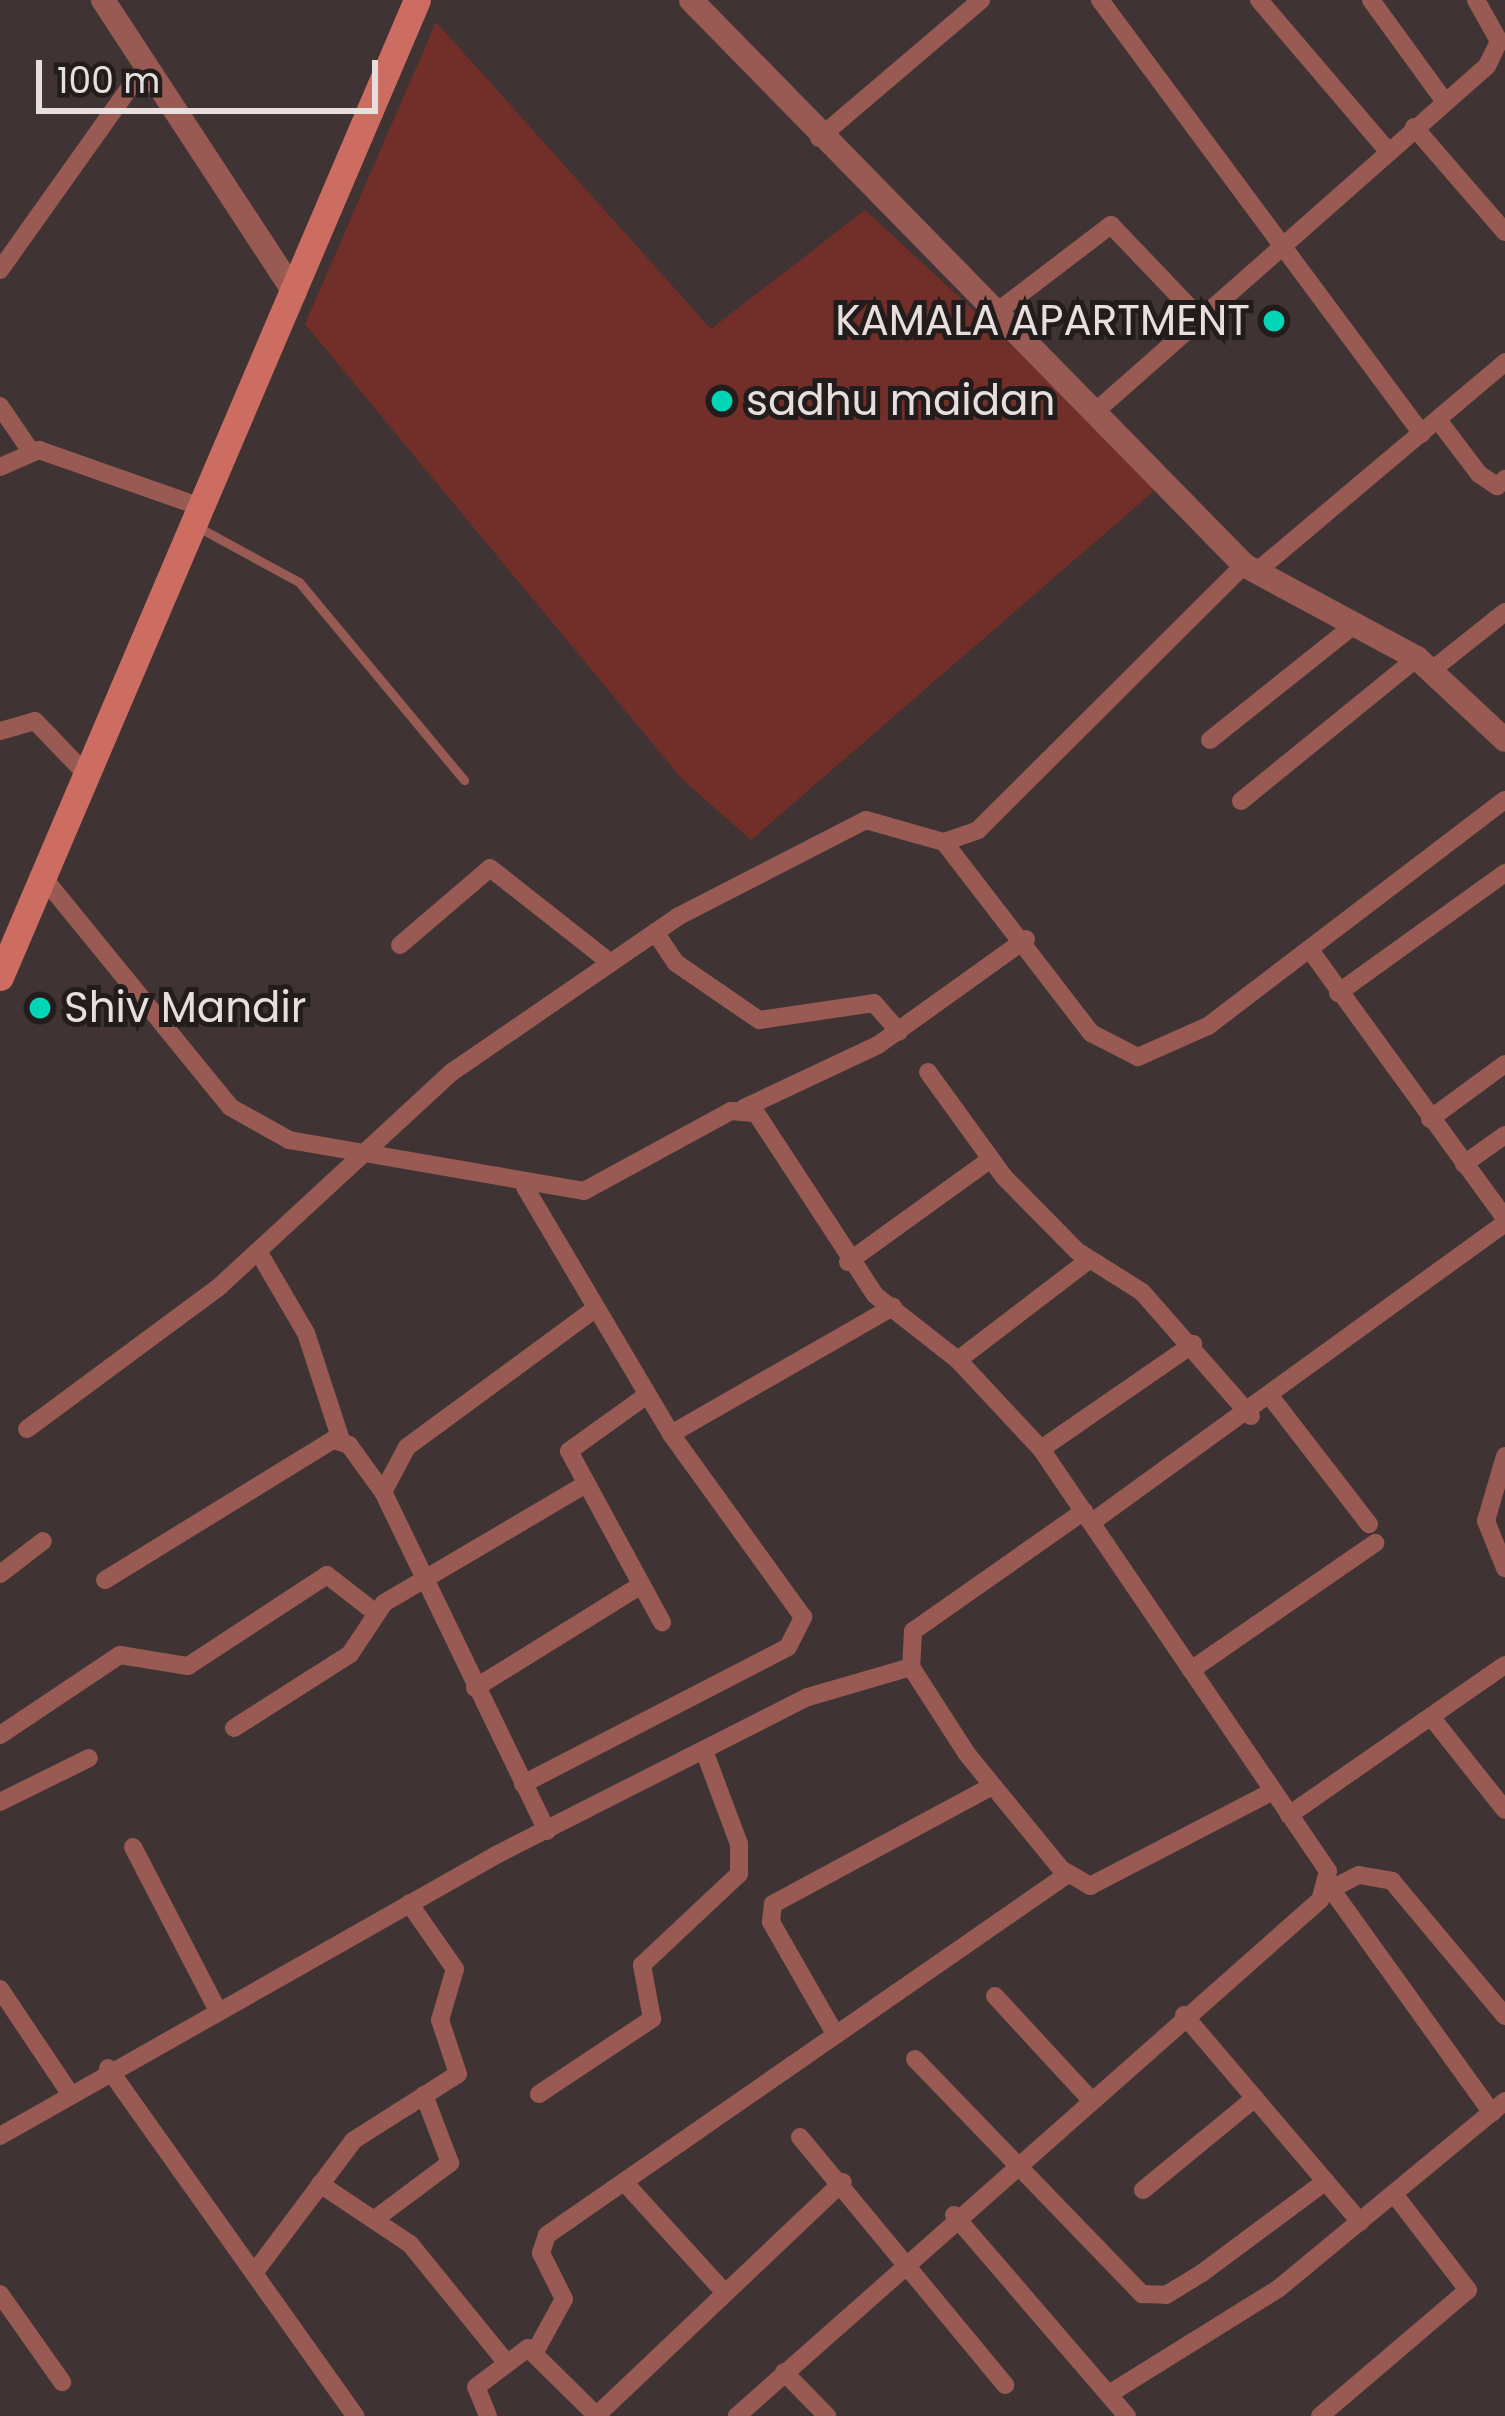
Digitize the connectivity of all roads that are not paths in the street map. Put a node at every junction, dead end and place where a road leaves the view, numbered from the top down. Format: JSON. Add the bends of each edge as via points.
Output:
{"nodes":[{"id":1,"x":103,"y":0,"type":"edge"},
{"id":2,"x":417,"y":0,"type":"edge"},
{"id":3,"x":692,"y":0,"type":"edge"},
{"id":4,"x":1100,"y":0,"type":"edge"},
{"id":5,"x":1259,"y":0,"type":"edge"},
{"id":6,"x":1371,"y":0,"type":"edge"},
{"id":7,"x":1475,"y":0,"type":"edge"},
{"id":8,"x":977,"y":1,"type":"edge"},
{"id":9,"x":1502,"y":39,"type":"edge"},
{"id":10,"x":145,"y":66,"type":"junction"},
{"id":11,"x":1445,"y":101,"type":"junction"},
{"id":12,"x":1414,"y":127,"type":"junction"},
{"id":13,"x":819,"y":138,"type":"junction"},
{"id":14,"x":1387,"y":150,"type":"junction"},
{"id":15,"x":1497,"y":207,"type":"edge"},
{"id":16,"x":1505,"y":232,"type":"edge"},
{"id":17,"x":1280,"y":239,"type":"junction"},
{"id":18,"x":0,"y":269,"type":"edge"},
{"id":19,"x":295,"y":292,"type":"junction"},
{"id":20,"x":994,"y":314,"type":"junction"},
{"id":21,"x":1198,"y":316,"type":"junction"},
{"id":22,"x":1505,"y":362,"type":"edge"},
{"id":23,"x":0,"y":406,"type":"edge"},
{"id":24,"x":1096,"y":411,"type":"junction"},
{"id":25,"x":1438,"y":420,"type":"junction"},
{"id":26,"x":1422,"y":434,"type":"junction"},
{"id":27,"x":30,"y":449,"type":"junction"},
{"id":28,"x":0,"y":467,"type":"edge"},
{"id":29,"x":1505,"y":479,"type":"edge"},
{"id":30,"x":191,"y":513,"type":"junction"},
{"id":31,"x":1250,"y":568,"type":"junction"},
{"id":32,"x":1505,"y":612,"type":"edge"},
{"id":33,"x":1354,"y":625,"type":"junction"},
{"id":34,"x":1424,"y":664,"type":"junction"},
{"id":35,"x":0,"y":731,"type":"edge"},
{"id":36,"x":1210,"y":740,"type":"dead end"},
{"id":37,"x":1505,"y":740,"type":"edge"},
{"id":38,"x":88,"y":776,"type":"junction"},
{"id":39,"x":464,"y":780,"type":"dead end"},
{"id":40,"x":1505,"y":800,"type":"edge"},
{"id":41,"x":1241,"y":801,"type":"dead end"},
{"id":42,"x":944,"y":842,"type":"junction"},
{"id":43,"x":1505,"y":873,"type":"edge"},
{"id":44,"x":46,"y":881,"type":"junction"},
{"id":45,"x":655,"y":932,"type":"junction"},
{"id":46,"x":1025,"y":939,"type":"junction"},
{"id":47,"x":400,"y":945,"type":"dead end"},
{"id":48,"x":1310,"y":950,"type":"junction"},
{"id":49,"x":608,"y":961,"type":"junction"},
{"id":50,"x":0,"y":977,"type":"edge"},
{"id":51,"x":1338,"y":993,"type":"junction"},
{"id":52,"x":899,"y":1032,"type":"junction"},
{"id":53,"x":1505,"y":1064,"type":"edge"},
{"id":54,"x":928,"y":1072,"type":"dead end"},
{"id":55,"x":744,"y":1108,"type":"junction"},
{"id":56,"x":1430,"y":1119,"type":"junction"},
{"id":57,"x":1505,"y":1135,"type":"edge"},
{"id":58,"x":363,"y":1155,"type":"junction"},
{"id":59,"x":991,"y":1159,"type":"junction"},
{"id":60,"x":1464,"y":1164,"type":"junction"},
{"id":61,"x":525,"y":1187,"type":"junction"},
{"id":62,"x":1505,"y":1221,"type":"edge"},
{"id":63,"x":258,"y":1251,"type":"junction"},
{"id":64,"x":1089,"y":1260,"type":"junction"},
{"id":65,"x":848,"y":1262,"type":"junction"},
{"id":66,"x":893,"y":1307,"type":"junction"},
{"id":67,"x":595,"y":1309,"type":"junction"},
{"id":68,"x":1193,"y":1344,"type":"junction"},
{"id":69,"x":958,"y":1360,"type":"junction"},
{"id":70,"x":647,"y":1395,"type":"junction"},
{"id":71,"x":1274,"y":1400,"type":"junction"},
{"id":72,"x":1251,"y":1416,"type":"junction"},
{"id":73,"x":27,"y":1429,"type":"dead end"},
{"id":74,"x":670,"y":1434,"type":"junction"},
{"id":75,"x":341,"y":1439,"type":"junction"},
{"id":76,"x":1042,"y":1449,"type":"junction"},
{"id":77,"x":1505,"y":1456,"type":"edge"},
{"id":78,"x":584,"y":1485,"type":"junction"},
{"id":79,"x":383,"y":1492,"type":"junction"},
{"id":80,"x":1088,"y":1516,"type":"junction"},
{"id":81,"x":44,"y":1541,"type":"dead end"},
{"id":82,"x":1505,"y":1568,"type":"edge"},
{"id":83,"x":0,"y":1574,"type":"edge"},
{"id":84,"x":422,"y":1579,"type":"junction"},
{"id":85,"x":105,"y":1580,"type":"dead end"},
{"id":86,"x":641,"y":1585,"type":"junction"},
{"id":87,"x":374,"y":1611,"type":"junction"},
{"id":88,"x":662,"y":1622,"type":"dead end"},
{"id":89,"x":1505,"y":1665,"type":"edge"},
{"id":90,"x":911,"y":1666,"type":"junction"},
{"id":91,"x":1191,"y":1670,"type":"junction"},
{"id":92,"x":475,"y":1688,"type":"junction"},
{"id":93,"x":1432,"y":1718,"type":"junction"},
{"id":94,"x":234,"y":1728,"type":"dead end"},
{"id":95,"x":0,"y":1735,"type":"edge"},
{"id":96,"x":705,"y":1753,"type":"junction"},
{"id":97,"x":89,"y":1758,"type":"dead end"},
{"id":98,"x":523,"y":1784,"type":"junction"},
{"id":99,"x":992,"y":1786,"type":"junction"},
{"id":100,"x":1273,"y":1790,"type":"junction"},
{"id":101,"x":0,"y":1802,"type":"edge"},
{"id":102,"x":1505,"y":1810,"type":"edge"},
{"id":103,"x":1289,"y":1815,"type":"junction"},
{"id":104,"x":547,"y":1831,"type":"junction"},
{"id":105,"x":133,"y":1847,"type":"dead end"},
{"id":106,"x":1068,"y":1874,"type":"junction"},
{"id":107,"x":1331,"y":1889,"type":"junction"},
{"id":108,"x":409,"y":1903,"type":"junction"},
{"id":109,"x":0,"y":1990,"type":"edge"},
{"id":110,"x":994,"y":1996,"type":"dead end"},
{"id":111,"x":216,"y":2007,"type":"junction"},
{"id":112,"x":1184,"y":2015,"type":"junction"},
{"id":113,"x":1505,"y":2016,"type":"edge"},
{"id":114,"x":834,"y":2032,"type":"junction"},
{"id":115,"x":916,"y":2059,"type":"dead end"},
{"id":116,"x":108,"y":2068,"type":"junction"},
{"id":117,"x":69,"y":2092,"type":"junction"},
{"id":118,"x":424,"y":2095,"type":"junction"},
{"id":119,"x":539,"y":2095,"type":"dead end"},
{"id":120,"x":1089,"y":2098,"type":"junction"},
{"id":121,"x":1256,"y":2098,"type":"junction"},
{"id":122,"x":1498,"y":2107,"type":"edge"},
{"id":123,"x":0,"y":2136,"type":"edge"},
{"id":124,"x":800,"y":2138,"type":"dead end"},
{"id":125,"x":1018,"y":2159,"type":"junction"},
{"id":126,"x":1326,"y":2181,"type":"junction"},
{"id":127,"x":843,"y":2182,"type":"junction"},
{"id":128,"x":320,"y":2183,"type":"junction"},
{"id":129,"x":625,"y":2183,"type":"junction"},
{"id":130,"x":1143,"y":2190,"type":"dead end"},
{"id":131,"x":1394,"y":2194,"type":"junction"},
{"id":132,"x":954,"y":2215,"type":"junction"},
{"id":133,"x":375,"y":2219,"type":"junction"},
{"id":134,"x":1360,"y":2222,"type":"junction"},
{"id":135,"x":909,"y":2259,"type":"junction"},
{"id":136,"x":254,"y":2273,"type":"junction"},
{"id":137,"x":724,"y":2293,"type":"junction"},
{"id":138,"x":0,"y":2294,"type":"edge"},
{"id":139,"x":536,"y":2350,"type":"junction"},
{"id":140,"x":505,"y":2361,"type":"junction"},
{"id":141,"x":784,"y":2372,"type":"junction"},
{"id":142,"x":62,"y":2382,"type":"dead end"},
{"id":143,"x":1005,"y":2385,"type":"dead end"},
{"id":144,"x":1109,"y":2394,"type":"junction"},
{"id":145,"x":355,"y":2416,"type":"edge"},
{"id":146,"x":488,"y":2416,"type":"edge"},
{"id":147,"x":597,"y":2416,"type":"edge"},
{"id":148,"x":737,"y":2416,"type":"edge"},
{"id":149,"x":827,"y":2416,"type":"edge"},
{"id":150,"x":1127,"y":2416,"type":"edge"},
{"id":151,"x":1320,"y":2416,"type":"edge"}],
"edges":[{"from":1,"to":10,"type":"street"},
{"from":2,"to":19,"type":"main road"},
{"from":3,"to":13,"type":"street"},
{"from":4,"to":17,"type":"street"},
{"from":5,"to":14,"type":"street"},
{"from":6,"to":11,"type":"street"},
{"from":7,"to":9,"type":"street"},
{"from":8,"to":13,"type":"street"},
{"from":9,"to":11,"type":"street","via":[[1487,67]]},
{"from":10,"to":18,"type":"street"},
{"from":10,"to":19,"type":"street"},
{"from":11,"to":12,"type":"street"},
{"from":12,"to":14,"type":"street"},
{"from":12,"to":15,"type":"street"},
{"from":13,"to":20,"type":"street"},
{"from":14,"to":17,"type":"street"},
{"from":15,"to":16,"type":"street"},
{"from":17,"to":21,"type":"street"},
{"from":17,"to":26,"type":"street"},
{"from":19,"to":30,"type":"main road"},
{"from":20,"to":21,"type":"street","via":[[1111,225]]},
{"from":20,"to":24,"type":"street"},
{"from":21,"to":24,"type":"street"},
{"from":22,"to":25,"type":"street"},
{"from":23,"to":27,"type":"street"},
{"from":24,"to":31,"type":"street"},
{"from":25,"to":26,"type":"street"},
{"from":25,"to":29,"type":"street","via":[[1478,474],[1497,487]]},
{"from":26,"to":31,"type":"street"},
{"from":27,"to":28,"type":"street"},
{"from":27,"to":30,"type":"street"},
{"from":30,"to":38,"type":"main road"},
{"from":30,"to":39,"type":"lane","via":[[299,582]]},
{"from":31,"to":33,"type":"street"},
{"from":31,"to":42,"type":"street","via":[[998,814]]},
{"from":32,"to":34,"type":"street"},
{"from":33,"to":34,"type":"street"},
{"from":33,"to":36,"type":"street"},
{"from":34,"to":37,"type":"street"},
{"from":34,"to":41,"type":"street"},
{"from":35,"to":38,"type":"street","via":[[35,721]]},
{"from":38,"to":44,"type":"main road"},
{"from":40,"to":48,"type":"street"},
{"from":42,"to":45,"type":"street","via":[[866,820]]},
{"from":42,"to":46,"type":"street"},
{"from":43,"to":51,"type":"street"},
{"from":44,"to":50,"type":"main road"},
{"from":44,"to":58,"type":"street","via":[[230,1107],[289,1140]]},
{"from":45,"to":49,"type":"street"},
{"from":45,"to":52,"type":"street","via":[[676,963],[759,1020],[874,1003]]},
{"from":46,"to":48,"type":"street","via":[[1091,1033],[1138,1057],[1189,1037]]},
{"from":46,"to":52,"type":"street"},
{"from":47,"to":49,"type":"street","via":[[490,868]]},
{"from":48,"to":51,"type":"street"},
{"from":49,"to":58,"type":"street","via":[[452,1072]]},
{"from":51,"to":56,"type":"street"},
{"from":52,"to":55,"type":"street"},
{"from":53,"to":56,"type":"street"},
{"from":54,"to":59,"type":"street"},
{"from":55,"to":61,"type":"street","via":[[584,1191]]},
{"from":55,"to":65,"type":"street","via":[[771,1128]]},
{"from":56,"to":60,"type":"street"},
{"from":57,"to":60,"type":"street"},
{"from":58,"to":61,"type":"street"},
{"from":58,"to":63,"type":"street"},
{"from":59,"to":64,"type":"street"},
{"from":59,"to":65,"type":"street"},
{"from":60,"to":62,"type":"street"},
{"from":61,"to":67,"type":"street"},
{"from":62,"to":71,"type":"street"},
{"from":63,"to":73,"type":"street"},
{"from":63,"to":75,"type":"street","via":[[306,1333]]},
{"from":64,"to":68,"type":"street"},
{"from":64,"to":69,"type":"street"},
{"from":65,"to":66,"type":"street"},
{"from":66,"to":69,"type":"street"},
{"from":66,"to":74,"type":"street"},
{"from":67,"to":70,"type":"street"},
{"from":67,"to":79,"type":"street","via":[[407,1448]]},
{"from":68,"to":72,"type":"street"},
{"from":68,"to":76,"type":"street"},
{"from":69,"to":76,"type":"street"},
{"from":70,"to":74,"type":"street"},
{"from":70,"to":78,"type":"street","via":[[569,1451]]},
{"from":71,"to":72,"type":"street"},
{"from":71,"to":91,"type":"street","via":[[1372,1534]]},
{"from":72,"to":80,"type":"street"},
{"from":74,"to":98,"type":"street","via":[[803,1617],[802,1634]]},
{"from":75,"to":79,"type":"street"},
{"from":75,"to":85,"type":"street"},
{"from":76,"to":80,"type":"street"},
{"from":77,"to":82,"type":"street","via":[[1486,1521]]},
{"from":78,"to":84,"type":"street"},
{"from":78,"to":86,"type":"street"},
{"from":79,"to":84,"type":"street"},
{"from":80,"to":90,"type":"street","via":[[929,1615],[913,1631]]},
{"from":80,"to":91,"type":"street"},
{"from":81,"to":83,"type":"street"},
{"from":84,"to":87,"type":"street"},
{"from":84,"to":92,"type":"street"},
{"from":86,"to":88,"type":"street"},
{"from":86,"to":92,"type":"street"},
{"from":87,"to":94,"type":"street","via":[[350,1654]]},
{"from":87,"to":95,"type":"street","via":[[327,1575],[188,1666],[120,1655]]},
{"from":89,"to":93,"type":"street"},
{"from":90,"to":96,"type":"street","via":[[808,1697]]},
{"from":90,"to":99,"type":"street"},
{"from":91,"to":100,"type":"street"},
{"from":92,"to":98,"type":"street"},
{"from":93,"to":102,"type":"street"},
{"from":93,"to":103,"type":"street"},
{"from":96,"to":104,"type":"street"},
{"from":96,"to":119,"type":"street","via":[[739,1874],[642,1965],[652,2019]]},
{"from":97,"to":101,"type":"street"},
{"from":98,"to":104,"type":"street"},
{"from":99,"to":106,"type":"street"},
{"from":99,"to":114,"type":"street","via":[[773,1904],[770,1922]]},
{"from":100,"to":103,"type":"street"},
{"from":100,"to":106,"type":"street","via":[[1108,1879],[1090,1886]]},
{"from":103,"to":107,"type":"street"},
{"from":104,"to":108,"type":"street"},
{"from":105,"to":111,"type":"street"},
{"from":106,"to":114,"type":"street"},
{"from":107,"to":112,"type":"street"},
{"from":107,"to":113,"type":"street","via":[[1359,1875],[1392,1881]]},
{"from":107,"to":122,"type":"street"},
{"from":108,"to":111,"type":"street"},
{"from":108,"to":118,"type":"street","via":[[457,1978],[440,2020],[460,2067]]},
{"from":109,"to":117,"type":"street"},
{"from":110,"to":120,"type":"street"},
{"from":111,"to":116,"type":"street"},
{"from":112,"to":120,"type":"street"},
{"from":112,"to":121,"type":"street"},
{"from":114,"to":129,"type":"street"},
{"from":115,"to":125,"type":"street"},
{"from":116,"to":117,"type":"street"},
{"from":116,"to":136,"type":"street"},
{"from":117,"to":123,"type":"street"},
{"from":118,"to":128,"type":"street","via":[[354,2140]]},
{"from":118,"to":133,"type":"street","via":[[450,2163]]},
{"from":120,"to":125,"type":"street"},
{"from":121,"to":126,"type":"street"},
{"from":121,"to":130,"type":"street"},
{"from":122,"to":131,"type":"street"},
{"from":124,"to":127,"type":"street"},
{"from":125,"to":126,"type":"street","via":[[1132,2288],[1156,2297]]},
{"from":125,"to":132,"type":"street"},
{"from":126,"to":134,"type":"street"},
{"from":127,"to":135,"type":"street"},
{"from":127,"to":137,"type":"street"},
{"from":128,"to":133,"type":"street"},
{"from":128,"to":136,"type":"street"},
{"from":129,"to":137,"type":"street"},
{"from":129,"to":139,"type":"street","via":[[539,2245],[564,2299]]},
{"from":131,"to":134,"type":"street"},
{"from":131,"to":151,"type":"street","via":[[1468,2290]]},
{"from":132,"to":135,"type":"street"},
{"from":132,"to":144,"type":"street"},
{"from":133,"to":140,"type":"street","via":[[410,2244]]},
{"from":134,"to":144,"type":"street","via":[[1279,2289]]},
{"from":135,"to":141,"type":"street"},
{"from":135,"to":143,"type":"street"},
{"from":136,"to":145,"type":"street"},
{"from":137,"to":147,"type":"street"},
{"from":138,"to":142,"type":"street"},
{"from":139,"to":140,"type":"street"},
{"from":139,"to":147,"type":"street"},
{"from":140,"to":146,"type":"street","via":[[476,2387]]},
{"from":141,"to":148,"type":"street"},
{"from":141,"to":149,"type":"street"},
{"from":144,"to":150,"type":"street"}]}
